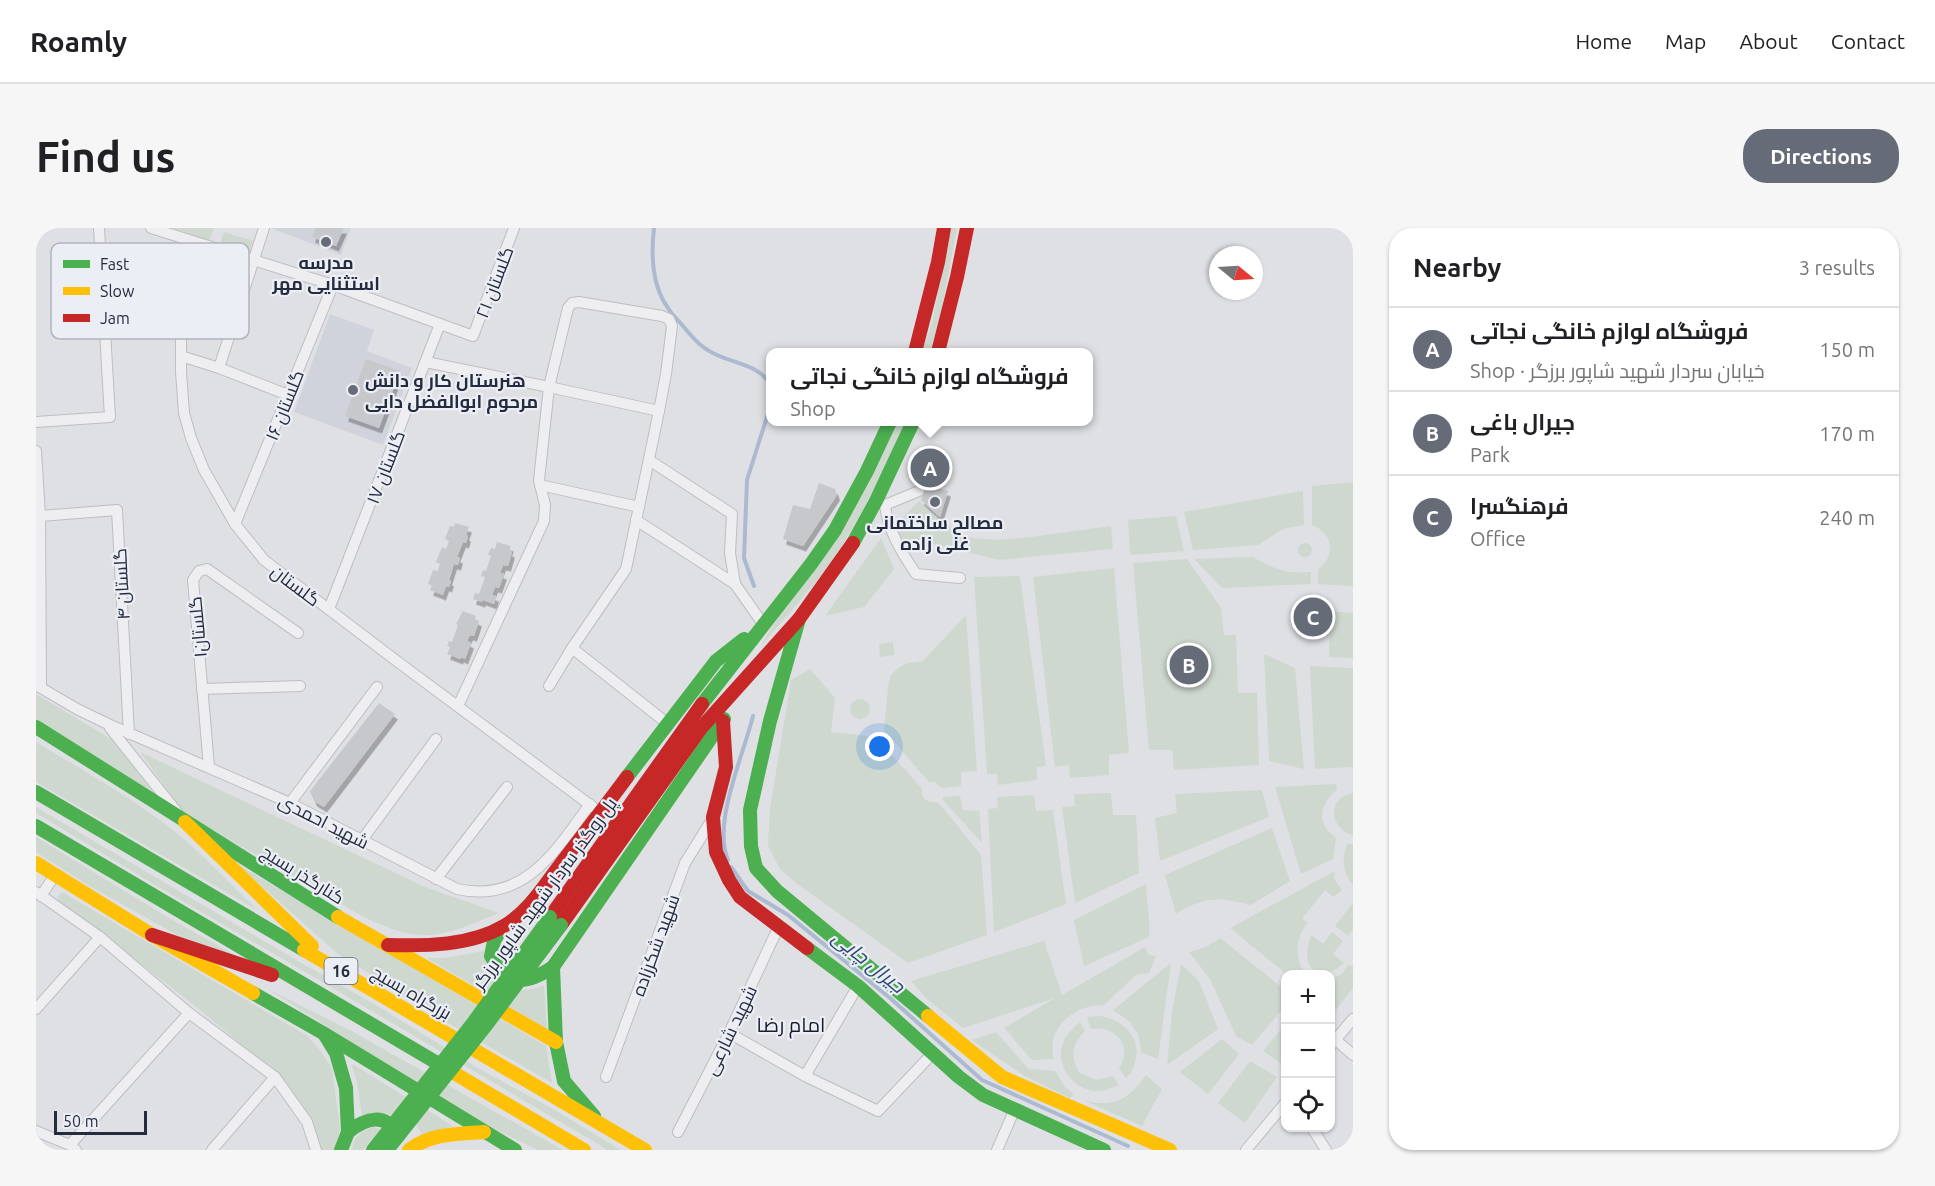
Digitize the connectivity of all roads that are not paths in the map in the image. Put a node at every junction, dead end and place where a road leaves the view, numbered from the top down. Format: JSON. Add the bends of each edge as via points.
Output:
{"nodes":[{"id":1,"x":99,"y":228,"type":"edge"},
{"id":2,"x":151,"y":228,"type":"edge"},
{"id":3,"x":264,"y":228,"type":"edge"},
{"id":4,"x":514,"y":228,"type":"edge"},
{"id":5,"x":944,"y":228,"type":"edge"},
{"id":6,"x":967,"y":228,"type":"edge"},
{"id":7,"x":100,"y":243,"type":"edge"},
{"id":8,"x":196,"y":243,"type":"edge"},
{"id":9,"x":249,"y":260,"type":"edge"},
{"id":10,"x":253,"y":261,"type":"junction"},
{"id":11,"x":249,"y":274,"type":"edge"},
{"id":12,"x":333,"y":285,"type":"junction"},
{"id":13,"x":440,"y":324,"type":"junction"},
{"id":14,"x":105,"y":339,"type":"edge"},
{"id":15,"x":181,"y":339,"type":"edge"},
{"id":16,"x":228,"y":339,"type":"edge"},
{"id":17,"x":916,"y":348,"type":"edge"},
{"id":18,"x":939,"y":348,"type":"edge"},
{"id":19,"x":182,"y":356,"type":"junction"},
{"id":20,"x":426,"y":362,"type":"junction"},
{"id":21,"x":219,"y":368,"type":"junction"},
{"id":22,"x":549,"y":387,"type":"junction"},
{"id":23,"x":288,"y":394,"type":"junction"},
{"id":24,"x":659,"y":411,"type":"junction"},
{"id":25,"x":36,"y":422,"type":"edge"},
{"id":26,"x":888,"y":426,"type":"edge"},
{"id":27,"x":911,"y":426,"type":"edge"},
{"id":28,"x":36,"y":451,"type":"edge"},
{"id":29,"x":649,"y":460,"type":"junction"},
{"id":30,"x":540,"y":485,"type":"junction"},
{"id":31,"x":919,"y":491,"type":"dead end"},
{"id":32,"x":881,"y":503,"type":"junction"},
{"id":33,"x":639,"y":507,"type":"junction"},
{"id":34,"x":40,"y":516,"type":"junction"},
{"id":35,"x":636,"y":520,"type":"junction"},
{"id":36,"x":235,"y":524,"type":"junction"},
{"id":37,"x":960,"y":578,"type":"dead end"},
{"id":38,"x":735,"y":584,"type":"junction"},
{"id":39,"x":329,"y":609,"type":"junction"},
{"id":40,"x":799,"y":619,"type":"junction"},
{"id":41,"x":763,"y":624,"type":"junction"},
{"id":42,"x":298,"y":633,"type":"dead end"},
{"id":43,"x":572,"y":648,"type":"junction"},
{"id":44,"x":764,"y":659,"type":"junction"},
{"id":45,"x":38,"y":686,"type":"edge"},
{"id":46,"x":300,"y":686,"type":"dead end"},
{"id":47,"x":549,"y":686,"type":"dead end"},
{"id":48,"x":377,"y":687,"type":"dead end"},
{"id":49,"x":202,"y":689,"type":"junction"},
{"id":50,"x":458,"y":706,"type":"junction"},
{"id":51,"x":723,"y":721,"type":"junction"},
{"id":52,"x":108,"y":724,"type":"junction"},
{"id":53,"x":668,"y":724,"type":"junction"},
{"id":54,"x":36,"y":727,"type":"edge"},
{"id":55,"x":129,"y":734,"type":"junction"},
{"id":56,"x":436,"y":739,"type":"dead end"},
{"id":57,"x":210,"y":767,"type":"junction"},
{"id":58,"x":507,"y":787,"type":"dead end"},
{"id":59,"x":36,"y":792,"type":"edge"},
{"id":60,"x":290,"y":803,"type":"junction"},
{"id":61,"x":596,"y":808,"type":"junction"},
{"id":62,"x":713,"y":817,"type":"junction"},
{"id":63,"x":185,"y":822,"type":"junction"},
{"id":64,"x":36,"y":826,"type":"edge"},
{"id":65,"x":362,"y":840,"type":"junction"},
{"id":66,"x":36,"y":863,"type":"edge"},
{"id":67,"x":55,"y":875,"type":"junction"},
{"id":68,"x":436,"y":879,"type":"junction"},
{"id":69,"x":38,"y":894,"type":"edge"},
{"id":70,"x":555,"y":921,"type":"junction"},
{"id":71,"x":779,"y":926,"type":"junction"},
{"id":72,"x":502,"y":927,"type":"junction"},
{"id":73,"x":152,"y":935,"type":"junction"},
{"id":74,"x":100,"y":937,"type":"junction"},
{"id":75,"x":387,"y":945,"type":"junction"},
{"id":76,"x":331,"y":965,"type":"junction"},
{"id":77,"x":553,"y":967,"type":"junction"},
{"id":78,"x":858,"y":986,"type":"junction"},
{"id":79,"x":308,"y":987,"type":"junction"},
{"id":80,"x":36,"y":1009,"type":"edge"},
{"id":81,"x":189,"y":1013,"type":"junction"},
{"id":82,"x":1353,"y":1018,"type":"edge"},
{"id":83,"x":323,"y":1033,"type":"junction"},
{"id":84,"x":729,"y":1033,"type":"junction"},
{"id":85,"x":1335,"y":1040,"type":"edge"},
{"id":86,"x":556,"y":1042,"type":"junction"},
{"id":87,"x":1335,"y":1044,"type":"edge"},
{"id":88,"x":933,"y":1053,"type":"junction"},
{"id":89,"x":1353,"y":1055,"type":"edge"},
{"id":90,"x":805,"y":1076,"type":"junction"},
{"id":91,"x":275,"y":1077,"type":"junction"},
{"id":92,"x":606,"y":1077,"type":"dead end"},
{"id":93,"x":1281,"y":1108,"type":"edge"},
{"id":94,"x":1014,"y":1111,"type":"junction"},
{"id":95,"x":600,"y":1123,"type":"junction"},
{"id":96,"x":36,"y":1131,"type":"edge"},
{"id":97,"x":348,"y":1132,"type":"junction"},
{"id":98,"x":484,"y":1132,"type":"junction"},
{"id":99,"x":678,"y":1132,"type":"dead end"},
{"id":100,"x":1315,"y":1132,"type":"edge"},
{"id":101,"x":1152,"y":1146,"type":"edge"},
{"id":102,"x":73,"y":1148,"type":"edge"},
{"id":103,"x":212,"y":1150,"type":"edge"},
{"id":104,"x":316,"y":1150,"type":"edge"},
{"id":105,"x":340,"y":1150,"type":"edge"},
{"id":106,"x":373,"y":1150,"type":"edge"},
{"id":107,"x":387,"y":1150,"type":"edge"},
{"id":108,"x":400,"y":1150,"type":"edge"},
{"id":109,"x":409,"y":1150,"type":"edge"},
{"id":110,"x":515,"y":1150,"type":"edge"},
{"id":111,"x":584,"y":1150,"type":"edge"},
{"id":112,"x":645,"y":1150,"type":"edge"},
{"id":113,"x":997,"y":1150,"type":"edge"},
{"id":114,"x":1104,"y":1150,"type":"edge"},
{"id":115,"x":1170,"y":1150,"type":"edge"},
{"id":116,"x":1246,"y":1150,"type":"edge"},
{"id":117,"x":1326,"y":1150,"type":"edge"}],
"edges":[{"from":1,"to":7,"type":"street"},
{"from":2,"to":8,"type":"street"},
{"from":3,"to":10,"type":"street"},
{"from":4,"to":13,"type":"street","name":"گلستان ۲۱","via":[[473,336]]},
{"from":5,"to":17,"type":"main road"},
{"from":6,"to":18,"type":"main road"},
{"from":9,"to":10,"type":"street"},
{"from":10,"to":11,"type":"street"},
{"from":10,"to":12,"type":"street"},
{"from":12,"to":13,"type":"street"},
{"from":12,"to":23,"type":"street","name":"گلستان ۱۶"},
{"from":13,"to":20,"type":"street","name":"گلستان ۱۷"},
{"from":14,"to":25,"type":"street","via":[[110,417]]},
{"from":15,"to":19,"type":"street","name":"گلستان"},
{"from":16,"to":21,"type":"street"},
{"from":19,"to":21,"type":"street"},
{"from":19,"to":36,"type":"street","name":"گلستان","via":[[184,413],[191,438],[204,470]]},
{"from":20,"to":22,"type":"street"},
{"from":20,"to":39,"type":"street","name":"گلستان ۱۷"},
{"from":21,"to":23,"type":"street"},
{"from":22,"to":24,"type":"street"},
{"from":22,"to":24,"type":"street","via":[[572,303],[662,316],[672,326]]},
{"from":22,"to":30,"type":"street"},
{"from":23,"to":36,"type":"street","name":"گلستان ۱۶"},
{"from":24,"to":29,"type":"street"},
{"from":26,"to":41,"type":"main road","via":[[835,530]]},
{"from":27,"to":32,"type":"main road"},
{"from":28,"to":34,"type":"street"},
{"from":29,"to":33,"type":"street"},
{"from":29,"to":38,"type":"street","via":[[732,514],[730,553]]},
{"from":30,"to":33,"type":"street"},
{"from":30,"to":50,"type":"street","via":[[544,521]]},
{"from":31,"to":32,"type":"street"},
{"from":32,"to":37,"type":"street","via":[[898,545],[916,574]]},
{"from":32,"to":40,"type":"main road"},
{"from":33,"to":35,"type":"street"},
{"from":34,"to":45,"type":"street"},
{"from":34,"to":55,"type":"street","name":"گلستان ۴","via":[[117,510]]},
{"from":35,"to":38,"type":"street"},
{"from":35,"to":43,"type":"street","via":[[626,569]]},
{"from":36,"to":39,"type":"street","name":"گلستان","via":[[264,560]]},
{"from":38,"to":41,"type":"street"},
{"from":39,"to":50,"type":"street","name":"گلستان"},
{"from":40,"to":44,"type":"main road"},
{"from":40,"to":101,"type":"main road","via":[[750,810],[756,868],[777,891],[1002,1077]]},
{"from":41,"to":53,"type":"main road","via":[[716,661]]},
{"from":41,"to":70,"type":"main road","name":"پل روگذر سردار شهید شاپور برزگر","via":[[697,710]]},
{"from":42,"to":49,"type":"street","name":"گلستان۱","via":[[207,569],[199,571],[193,580]]},
{"from":43,"to":47,"type":"street"},
{"from":43,"to":53,"type":"street"},
{"from":44,"to":51,"type":"main road"},
{"from":44,"to":70,"type":"main road","name":"پل روگذر سردار شهید شاپور برزگر","via":[[702,726]]},
{"from":45,"to":52,"type":"street","name":"شهید احمدی"},
{"from":46,"to":49,"type":"street"},
{"from":48,"to":60,"type":"street"},
{"from":49,"to":57,"type":"street","name":"گلستان۱"},
{"from":50,"to":61,"type":"street","name":"گلستان"},
{"from":51,"to":62,"type":"main road","via":[[726,767]]},
{"from":51,"to":77,"type":"main road"},
{"from":52,"to":55,"type":"street","name":"شهید احمدی"},
{"from":52,"to":63,"type":"street"},
{"from":53,"to":61,"type":"main road"},
{"from":54,"to":63,"type":"main road","name":"کنارگذر بسیج"},
{"from":55,"to":57,"type":"street","name":"شهید احمدی"},
{"from":56,"to":65,"type":"street"},
{"from":57,"to":60,"type":"street","name":"شهید احمدی"},
{"from":58,"to":68,"type":"street"},
{"from":59,"to":76,"type":"main road","name":"بزرگراه بسیج","number":"16"},
{"from":60,"to":65,"type":"street","name":"شهید احمدی"},
{"from":61,"to":68,"type":"street","name":"شهید احمدی","via":[[553,855],[509,887],[474,893]]},
{"from":61,"to":72,"type":"main road","via":[[530,904]]},
{"from":62,"to":71,"type":"main road","via":[[716,852],[729,880],[740,897]]},
{"from":62,"to":92,"type":"street","name":"شهید شکرزاده","via":[[685,863]]},
{"from":63,"to":75,"type":"main road","name":"کنارگذر بسیج"},
{"from":63,"to":76,"type":"main road"},
{"from":64,"to":79,"type":"main road","number":"16"},
{"from":65,"to":68,"type":"street","name":"شهید احمدی"},
{"from":66,"to":67,"type":"main road"},
{"from":67,"to":69,"type":"street"},
{"from":67,"to":73,"type":"main road"},
{"from":69,"to":74,"type":"street"},
{"from":70,"to":106,"type":"main road","name":"پل روگذر سردار شهید شاپور برزگر","bridge":true},
{"from":70,"to":107,"type":"main road","name":"پل روگذر سردار شهید شاپور برزگر","bridge":true,"via":[[484,1028]]},
{"from":71,"to":78,"type":"main road"},
{"from":71,"to":84,"type":"street","name":"شهید شارعی"},
{"from":72,"to":75,"type":"main road","via":[[447,943]]},
{"from":72,"to":77,"type":"main road","via":[[491,956],[502,974],[531,981]]},
{"from":73,"to":79,"type":"main road"},
{"from":73,"to":83,"type":"main road"},
{"from":74,"to":80,"type":"street"},
{"from":74,"to":81,"type":"street"},
{"from":75,"to":86,"type":"main road","name":"کنارگذر بسیج"},
{"from":76,"to":95,"type":"main road","name":"بزرگراه بسیج","number":"16"},
{"from":77,"to":86,"type":"main road"},
{"from":78,"to":88,"type":"main road"},
{"from":78,"to":90,"type":"street"},
{"from":79,"to":111,"type":"main road","number":"16"},
{"from":81,"to":91,"type":"street"},
{"from":81,"to":102,"type":"street"},
{"from":82,"to":85,"type":"street"},
{"from":83,"to":97,"type":"main road","via":[[336,1053],[346,1088]]},
{"from":83,"to":98,"type":"main road"},
{"from":84,"to":90,"type":"street"},
{"from":84,"to":99,"type":"street","name":"شهید شارعی"},
{"from":86,"to":95,"type":"main road","via":[[564,1081]]},
{"from":87,"to":89,"type":"street"},
{"from":88,"to":90,"type":"street","via":[[878,1111]]},
{"from":88,"to":94,"type":"main road","via":[[983,1095]]},
{"from":91,"to":103,"type":"street"},
{"from":91,"to":104,"type":"street","via":[[307,1122]]},
{"from":93,"to":116,"type":"street"},
{"from":94,"to":113,"type":"street"},
{"from":94,"to":114,"type":"main road"},
{"from":95,"to":112,"type":"main road","name":"بزرگراه بسیج","number":"16"},
{"from":96,"to":102,"type":"street"},
{"from":97,"to":105,"type":"main road"},
{"from":97,"to":108,"type":"main road","via":[[372,1119],[388,1121],[399,1134]]},
{"from":98,"to":109,"type":"main road","via":[[427,1138]]},
{"from":98,"to":110,"type":"main road"},
{"from":100,"to":117,"type":"street"},
{"from":101,"to":115,"type":"main road"}]}
